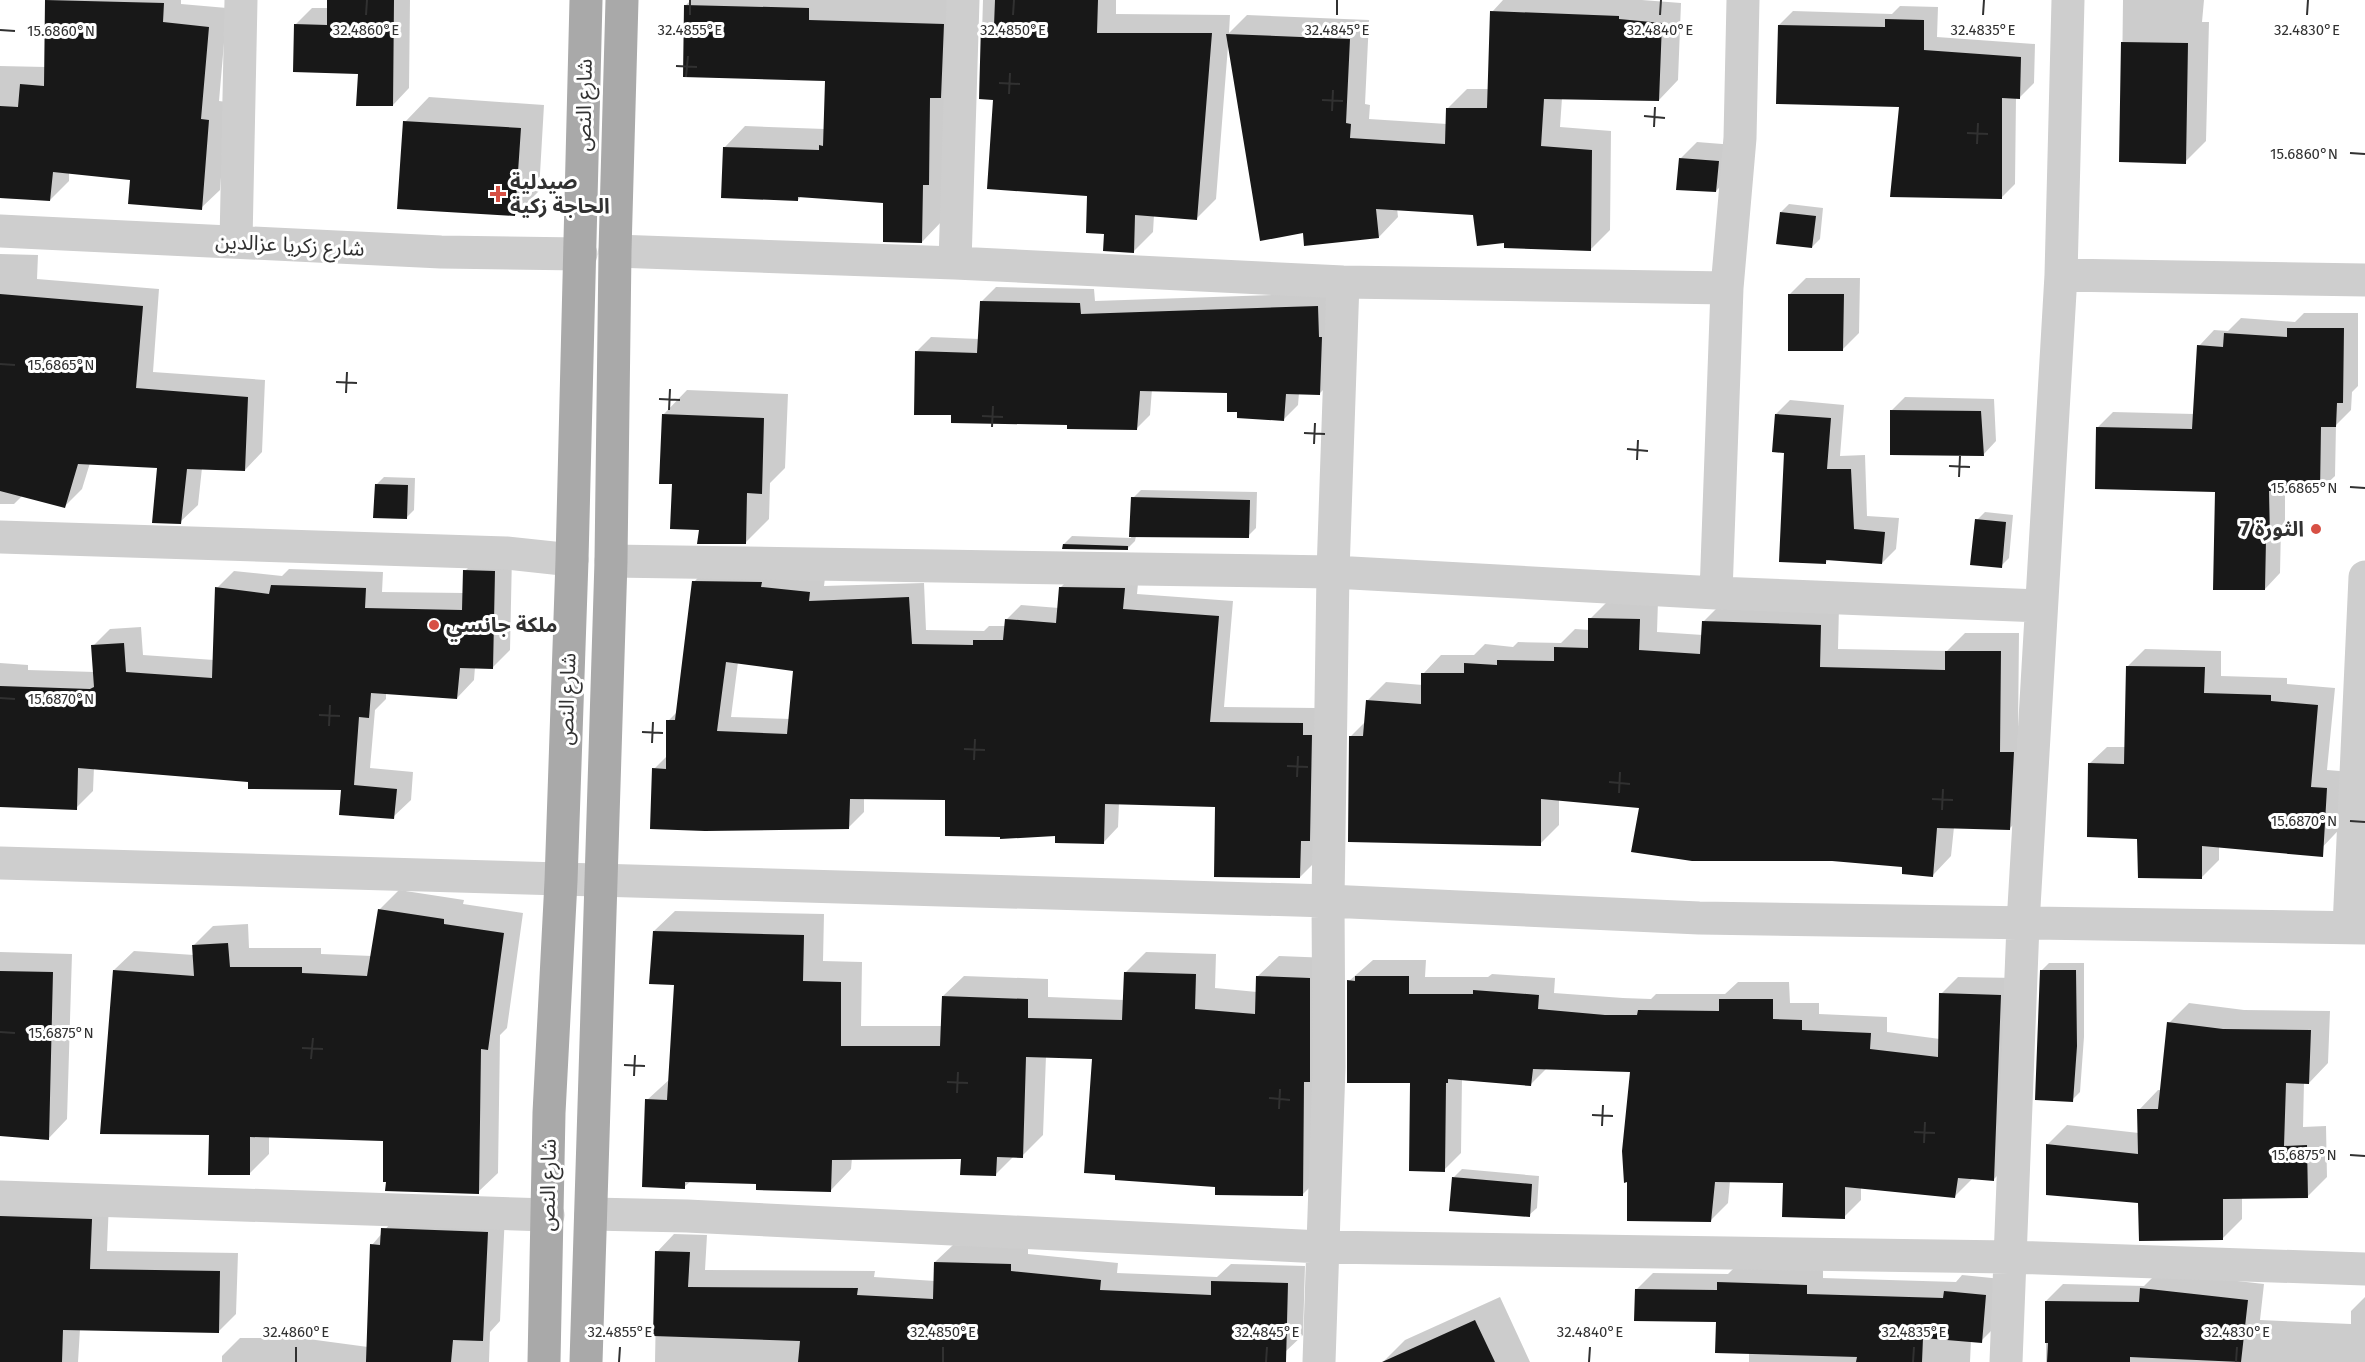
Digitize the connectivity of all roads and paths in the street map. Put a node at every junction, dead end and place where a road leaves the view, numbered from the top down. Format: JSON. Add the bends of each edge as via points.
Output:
{"nodes":[{"id":1,"x":241,"y":0,"type":"edge"},
{"id":2,"x":586,"y":0,"type":"edge"},
{"id":3,"x":622,"y":0,"type":"edge"},
{"id":4,"x":963,"y":0,"type":"edge"},
{"id":5,"x":1743,"y":0,"type":"edge"},
{"id":6,"x":2068,"y":0,"type":"edge"},
{"id":7,"x":0,"y":231,"type":"edge"},
{"id":8,"x":236,"y":242,"type":"junction"},
{"id":9,"x":615,"y":251,"type":"junction"},
{"id":10,"x":581,"y":254,"type":"junction"},
{"id":11,"x":956,"y":263,"type":"junction"},
{"id":12,"x":2061,"y":275,"type":"junction"},
{"id":13,"x":2365,"y":280,"type":"edge"},
{"id":14,"x":1343,"y":282,"type":"junction"},
{"id":15,"x":1727,"y":288,"type":"junction"},
{"id":16,"x":0,"y":537,"type":"edge"},
{"id":17,"x":572,"y":560,"type":"junction"},
{"id":18,"x":611,"y":561,"type":"junction"},
{"id":19,"x":1333,"y":572,"type":"junction"},
{"id":20,"x":1716,"y":593,"type":"junction"},
{"id":21,"x":2365,"y":598,"type":"edge"},
{"id":22,"x":2041,"y":606,"type":"junction"},
{"id":23,"x":0,"y":863,"type":"edge"},
{"id":24,"x":561,"y":881,"type":"junction"},
{"id":25,"x":600,"y":882,"type":"junction"},
{"id":26,"x":1328,"y":901,"type":"junction"},
{"id":27,"x":2023,"y":924,"type":"junction"},
{"id":28,"x":2357,"y":928,"type":"edge"},
{"id":29,"x":0,"y":1197,"type":"edge"},
{"id":30,"x":591,"y":1214,"type":"junction"},
{"id":31,"x":548,"y":1215,"type":"junction"},
{"id":32,"x":1323,"y":1247,"type":"junction"},
{"id":33,"x":2010,"y":1257,"type":"junction"},
{"id":34,"x":2365,"y":1269,"type":"edge"},
{"id":35,"x":544,"y":1362,"type":"edge"},
{"id":36,"x":586,"y":1362,"type":"edge"},
{"id":37,"x":1319,"y":1362,"type":"edge"},
{"id":38,"x":2006,"y":1362,"type":"edge"}],
"edges":[{"from":1,"to":8,"type":"street"},
{"from":2,"to":10,"type":"main road","name":"شارع النص"},
{"from":3,"to":9,"type":"main road","name":"شارع النص"},
{"from":4,"to":11,"type":"street"},
{"from":5,"to":15,"type":"street","via":[[1740,138]]},
{"from":6,"to":12,"type":"street"},
{"from":7,"to":8,"type":"street","name":"شارع زكريا عزالدين"},
{"from":8,"to":10,"type":"street","name":"شارع زكريا عزالدين"},
{"from":9,"to":11,"type":"street"},
{"from":9,"to":18,"type":"main road","name":"شارع النص"},
{"from":10,"to":17,"type":"main road","name":"شارع النص"},
{"from":11,"to":14,"type":"street"},
{"from":12,"to":13,"type":"street"},
{"from":12,"to":22,"type":"street"},
{"from":14,"to":15,"type":"street"},
{"from":14,"to":19,"type":"street"},
{"from":15,"to":20,"type":"street"},
{"from":16,"to":17,"type":"street","via":[[506,553]]},
{"from":17,"to":24,"type":"main road","name":"شارع النص"},
{"from":18,"to":19,"type":"street"},
{"from":18,"to":25,"type":"main road","name":"شارع النص"},
{"from":19,"to":20,"type":"street"},
{"from":19,"to":26,"type":"street"},
{"from":20,"to":22,"type":"street"},
{"from":21,"to":28,"type":"street"},
{"from":22,"to":27,"type":"street"},
{"from":23,"to":24,"type":"street","via":[[458,874]]},
{"from":24,"to":25,"type":"street"},
{"from":24,"to":31,"type":"main road","name":"شارع النص"},
{"from":25,"to":26,"type":"street"},
{"from":25,"to":30,"type":"main road","name":"شارع النص"},
{"from":26,"to":27,"type":"street","via":[[1699,918]]},
{"from":26,"to":32,"type":"street","via":[[1329,1067]]},
{"from":27,"to":28,"type":"street"},
{"from":27,"to":33,"type":"street"},
{"from":29,"to":31,"type":"street"},
{"from":30,"to":32,"type":"street"},
{"from":30,"to":36,"type":"main road","name":"شارع النص"},
{"from":31,"to":35,"type":"main road","name":"شارع النص"},
{"from":32,"to":33,"type":"street"},
{"from":32,"to":37,"type":"street"},
{"from":33,"to":34,"type":"street"},
{"from":33,"to":38,"type":"street"}]}
